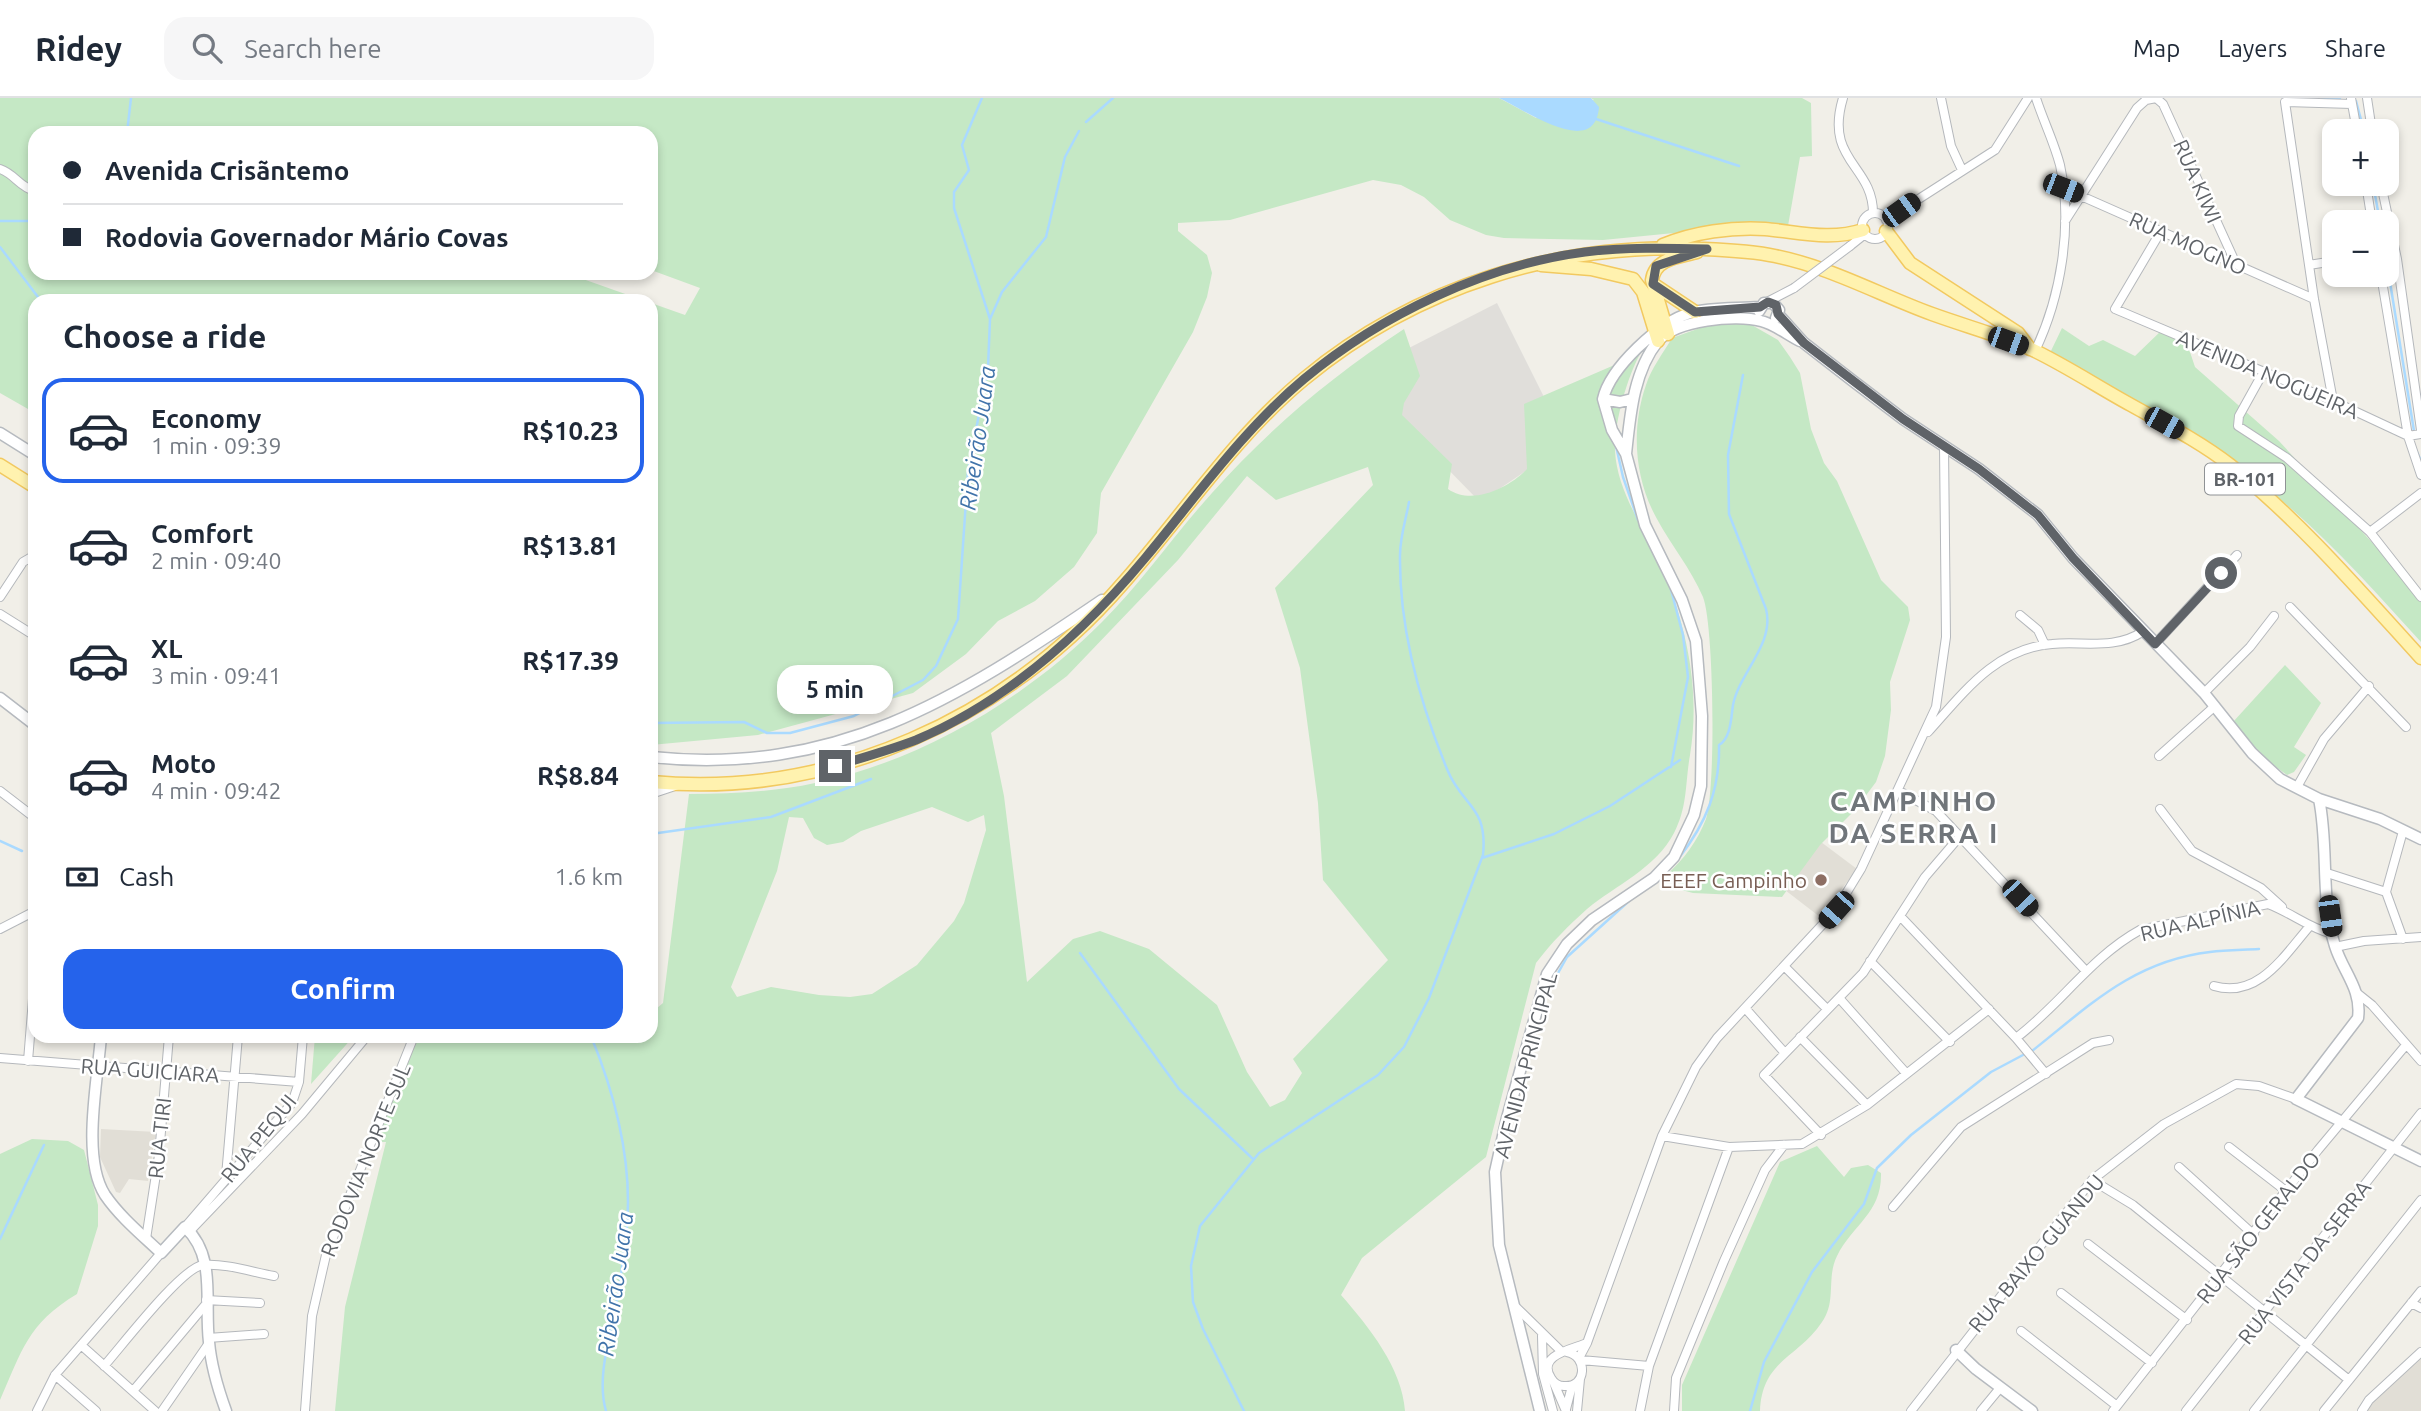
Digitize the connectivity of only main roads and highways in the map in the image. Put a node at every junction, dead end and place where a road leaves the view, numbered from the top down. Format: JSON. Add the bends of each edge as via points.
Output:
{"nodes":[{"id":1,"x":1886,"y":226,"type":"road end"},
{"id":2,"x":1864,"y":232,"type":"road end"},
{"id":3,"x":1656,"y":248,"type":"junction"},
{"id":4,"x":1707,"y":249,"type":"junction"},
{"id":5,"x":1530,"y":264,"type":"junction"},
{"id":6,"x":1653,"y":284,"type":"junction"},
{"id":7,"x":1695,"y":312,"type":"road end"},
{"id":8,"x":2033,"y":350,"type":"junction"},
{"id":9,"x":0,"y":465,"type":"edge"},
{"id":10,"x":28,"y":483,"type":"edge"},
{"id":11,"x":2421,"y":658,"type":"edge"},
{"id":12,"x":658,"y":782,"type":"edge"}],
"edges":[{"from":1,"to":8,"type":"main road","via":[[1910,263],[2018,333]]},
{"from":2,"to":3,"type":"main road","via":[[1843,237],[1763,229],[1723,231]]},
{"from":3,"to":4,"type":"main road","number":"BR-101"},
{"from":3,"to":5,"type":"main road","number":"BR-101","via":[[1587,252]]},
{"from":4,"to":6,"type":"main road","via":[[1656,266]]},
{"from":4,"to":8,"type":"main road","number":"BR-101","via":[[1797,262]]},
{"from":5,"to":6,"type":"main road","via":[[1633,279],[1661,333]]},
{"from":5,"to":12,"type":"main road","number":"BR-101","via":[[1401,314],[1350,344],[1303,380],[1226,459],[1118,589],[1031,672],[1003,692],[917,739],[807,773]]},
{"from":6,"to":7,"type":"main road"},
{"from":8,"to":11,"type":"main road","number":"BR-101","via":[[2230,465]]},
{"from":9,"to":10,"type":"main road"}]}
